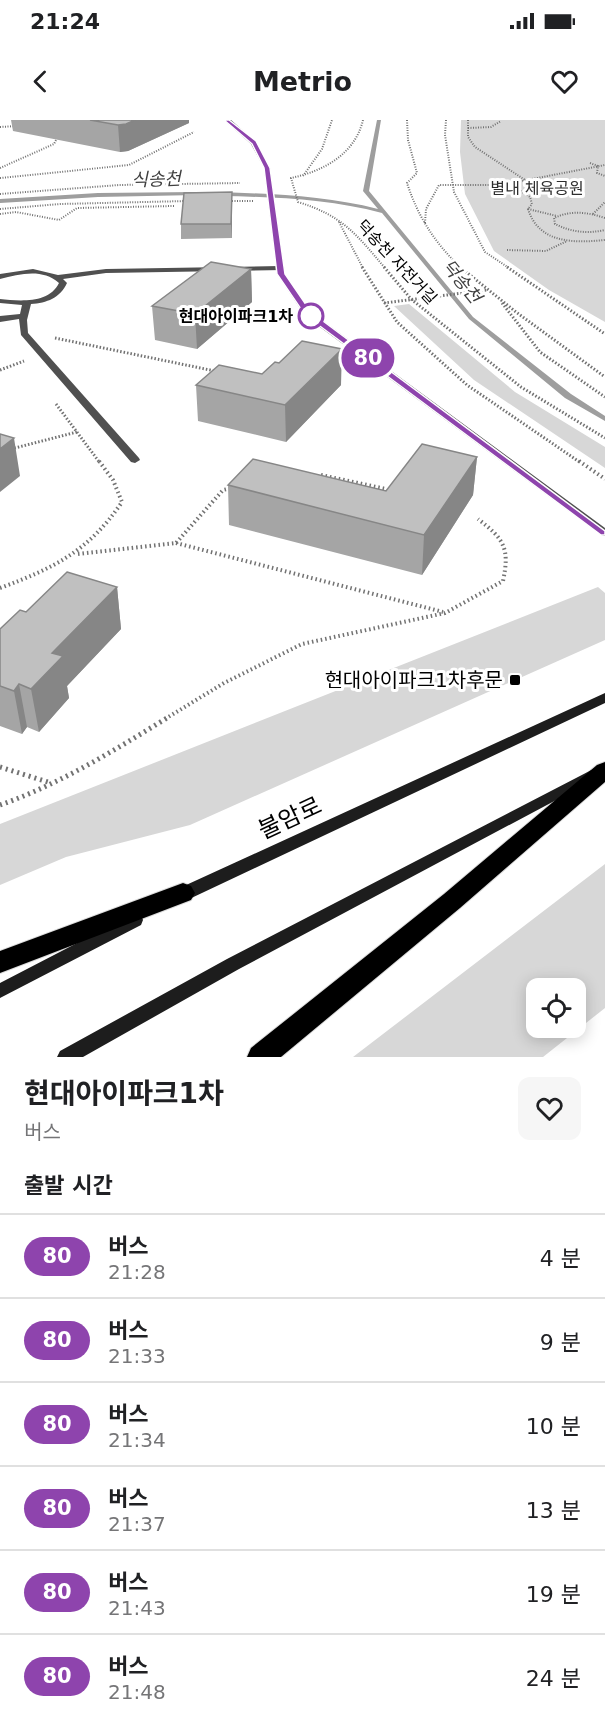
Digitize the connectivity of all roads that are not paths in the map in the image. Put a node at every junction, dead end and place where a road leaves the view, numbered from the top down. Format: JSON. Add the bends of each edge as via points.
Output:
{"nodes":[{"id":1,"x":227,"y":120,"type":"edge"},
{"id":2,"x":280,"y":268,"type":"junction"},
{"id":3,"x":0,"y":277,"type":"edge"},
{"id":4,"x":59,"y":277,"type":"junction"},
{"id":5,"x":0,"y":301,"type":"edge"},
{"id":6,"x":27,"y":302,"type":"junction"},
{"id":7,"x":24,"y":316,"type":"junction"},
{"id":8,"x":0,"y":319,"type":"edge"},
{"id":9,"x":135,"y":460,"type":"dead end"},
{"id":10,"x":605,"y":533,"type":"edge"},
{"id":11,"x":605,"y":698,"type":"edge"},
{"id":12,"x":605,"y":769,"type":"edge"},
{"id":13,"x":183,"y":894,"type":"junction"},
{"id":14,"x":0,"y":962,"type":"edge"},
{"id":15,"x":0,"y":991,"type":"edge"},
{"id":16,"x":66,"y":1057,"type":"edge"},
{"id":17,"x":261,"y":1057,"type":"edge"}],
"edges":[{"from":1,"to":2,"type":"street","via":[[254,143],[267,168]]},
{"from":2,"to":4,"type":"street","via":[[106,271]]},
{"from":2,"to":10,"type":"street","via":[[308,314]]},
{"from":3,"to":4,"type":"street","via":[[36,271]]},
{"from":4,"to":6,"type":"street","via":[[62,289]]},
{"from":5,"to":6,"type":"street"},
{"from":6,"to":7,"type":"street"},
{"from":7,"to":8,"type":"street"},
{"from":7,"to":9,"type":"street","via":[[24,333]]},
{"from":11,"to":13,"type":"street","name":"불암로"},
{"from":12,"to":16,"type":"street"},
{"from":12,"to":17,"type":"highway"},
{"from":13,"to":14,"type":"highway"},
{"from":13,"to":15,"type":"street","name":"불암로"}]}
